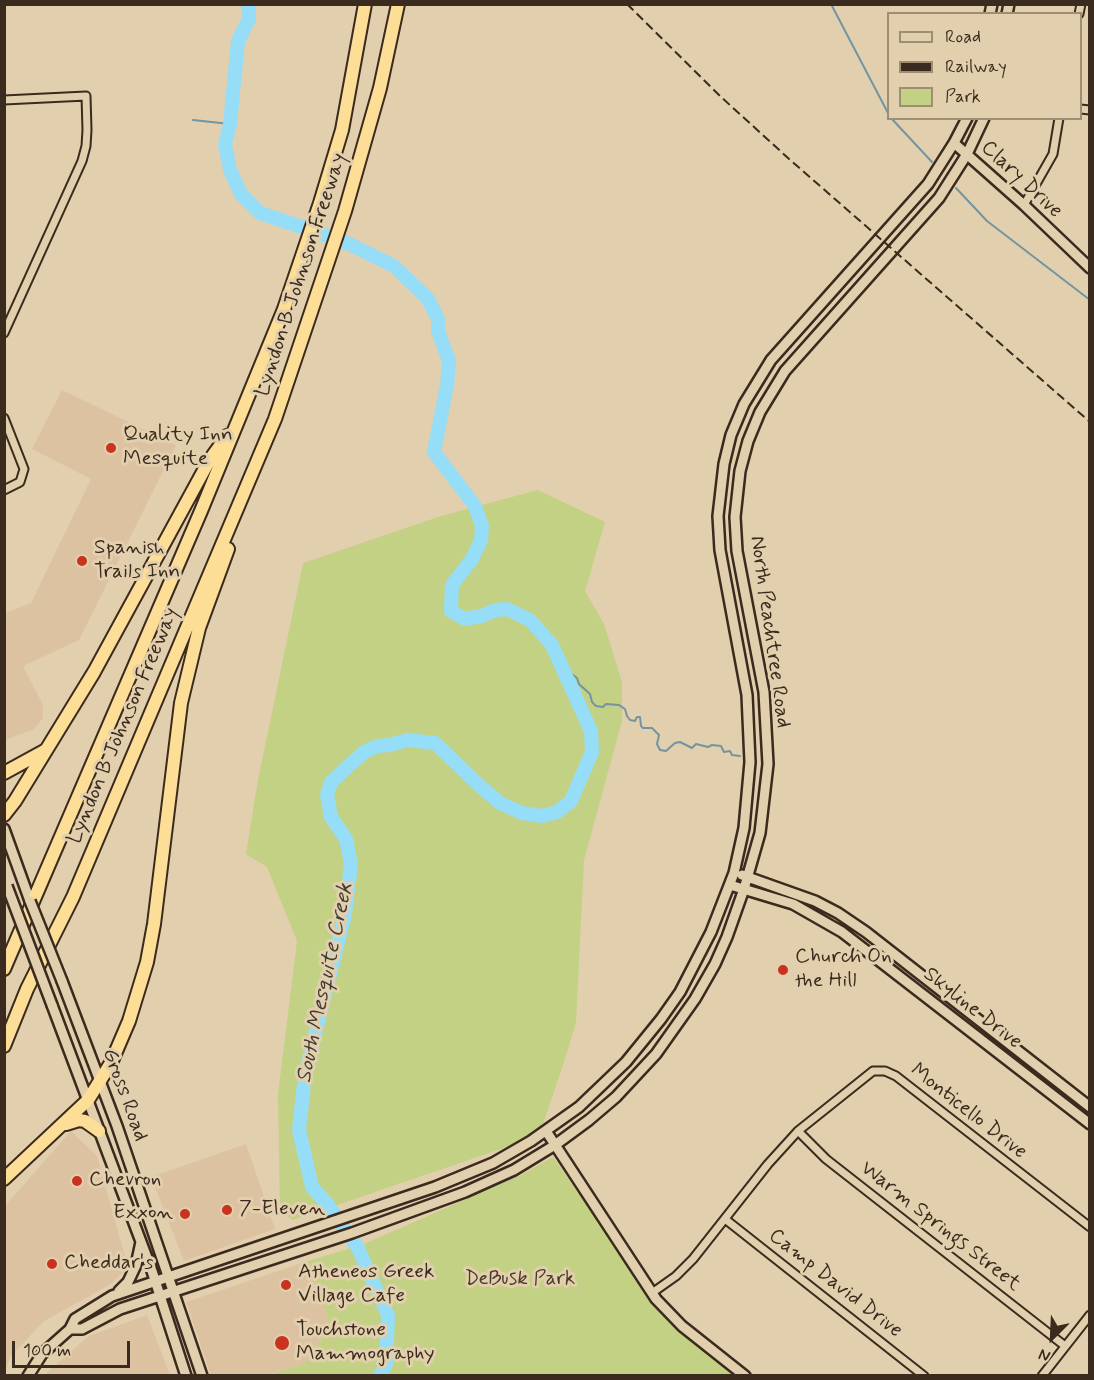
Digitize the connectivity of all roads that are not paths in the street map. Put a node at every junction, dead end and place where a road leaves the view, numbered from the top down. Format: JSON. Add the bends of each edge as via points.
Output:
{"nodes":[{"id":1,"x":365,"y":4,"type":"edge"},
{"id":2,"x":398,"y":4,"type":"edge"},
{"id":3,"x":4,"y":100,"type":"edge"},
{"id":4,"x":966,"y":120,"type":"edge"},
{"id":5,"x":983,"y":120,"type":"edge"},
{"id":6,"x":1059,"y":120,"type":"edge"},
{"id":7,"x":954,"y":143,"type":"junction"},
{"id":8,"x":967,"y":154,"type":"junction"},
{"id":9,"x":1024,"y":205,"type":"junction"},
{"id":10,"x":1089,"y":268,"type":"edge"},
{"id":11,"x":4,"y":333,"type":"edge"},
{"id":12,"x":241,"y":415,"type":"junction"},
{"id":13,"x":4,"y":417,"type":"edge"},
{"id":14,"x":275,"y":419,"type":"junction"},
{"id":15,"x":4,"y":490,"type":"edge"},
{"id":16,"x":764,"y":692,"type":"junction"},
{"id":17,"x":747,"y":694,"type":"junction"},
{"id":18,"x":49,"y":747,"type":"junction"},
{"id":19,"x":8,"y":769,"type":"edge"},
{"id":20,"x":4,"y":815,"type":"edge"},
{"id":21,"x":4,"y":829,"type":"edge"},
{"id":22,"x":734,"y":873,"type":"junction"},
{"id":23,"x":748,"y":877,"type":"junction"},
{"id":24,"x":6,"y":882,"type":"edge"},
{"id":25,"x":730,"y":885,"type":"junction"},
{"id":26,"x":744,"y":889,"type":"junction"},
{"id":27,"x":4,"y":969,"type":"edge"},
{"id":28,"x":4,"y":1046,"type":"edge"},
{"id":29,"x":1056,"y":1081,"type":"junction"},
{"id":30,"x":101,"y":1082,"type":"junction"},
{"id":31,"x":1048,"y":1091,"type":"junction"},
{"id":32,"x":88,"y":1100,"type":"junction"},
{"id":33,"x":1089,"y":1107,"type":"edge"},
{"id":34,"x":64,"y":1124,"type":"junction"},
{"id":35,"x":1089,"y":1124,"type":"edge"},
{"id":36,"x":99,"y":1131,"type":"junction"},
{"id":37,"x":546,"y":1131,"type":"junction"},
{"id":38,"x":798,"y":1131,"type":"junction"},
{"id":39,"x":555,"y":1145,"type":"junction"},
{"id":40,"x":130,"y":1164,"type":"junction"},
{"id":41,"x":114,"y":1170,"type":"junction"},
{"id":42,"x":4,"y":1179,"type":"edge"},
{"id":43,"x":725,"y":1219,"type":"junction"},
{"id":44,"x":1089,"y":1227,"type":"edge"},
{"id":45,"x":278,"y":1240,"type":"junction"},
{"id":46,"x":141,"y":1242,"type":"junction"},
{"id":47,"x":282,"y":1256,"type":"junction"},
{"id":48,"x":168,"y":1276,"type":"junction"},
{"id":49,"x":155,"y":1280,"type":"junction"},
{"id":50,"x":174,"y":1293,"type":"junction"},
{"id":51,"x":652,"y":1293,"type":"junction"},
{"id":52,"x":112,"y":1296,"type":"junction"},
{"id":53,"x":160,"y":1297,"type":"junction"},
{"id":54,"x":1089,"y":1316,"type":"edge"},
{"id":55,"x":70,"y":1329,"type":"junction"},
{"id":56,"x":1065,"y":1346,"type":"junction"},
{"id":57,"x":28,"y":1376,"type":"edge"},
{"id":58,"x":186,"y":1376,"type":"edge"},
{"id":59,"x":202,"y":1376,"type":"edge"},
{"id":60,"x":745,"y":1376,"type":"edge"},
{"id":61,"x":924,"y":1376,"type":"edge"},
{"id":62,"x":1042,"y":1376,"type":"edge"}],
"edges":[{"from":1,"to":12,"type":"highway","name":"Lyndon B Johnson Freeway","via":[[342,130],[320,203]]},
{"from":2,"to":14,"type":"highway","name":"Lyndon B Johnson Freeway","via":[[380,88],[345,211]]},
{"from":3,"to":11,"type":"street","via":[[86,96],[87,130],[82,161]]},
{"from":4,"to":7,"type":"main road","name":"North Peachtree Road"},
{"from":5,"to":8,"type":"main road","name":"North Peachtree Road"},
{"from":6,"to":9,"type":"street","via":[[1053,154]]},
{"from":7,"to":8,"type":"main road","name":"Clary Drive"},
{"from":7,"to":17,"type":"main road","name":"North Peachtree Road","via":[[928,184],[771,360],[744,404],[731,435],[719,497],[720,550]]},
{"from":8,"to":9,"type":"main road","name":"Clary Drive"},
{"from":8,"to":16,"type":"main road","name":"North Peachtree Road","via":[[939,198],[785,371],[748,441],[736,498],[737,551]]},
{"from":9,"to":10,"type":"main road","name":"Clary Drive"},
{"from":12,"to":18,"type":"highway","via":[[209,461]]},
{"from":12,"to":27,"type":"highway","name":"Lyndon B Johnson Freeway"},
{"from":13,"to":15,"type":"street","via":[[24,469],[20,482]]},
{"from":14,"to":28,"type":"highway","name":"Lyndon B Johnson Freeway","via":[[73,897],[27,989]]},
{"from":14,"to":30,"type":"highway","via":[[193,648],[179,712],[147,962],[129,1021]]},
{"from":16,"to":17,"type":"main road"},
{"from":16,"to":23,"type":"main road","name":"North Peachtree Road","via":[[768,764],[760,833]]},
{"from":17,"to":22,"type":"main road","name":"North Peachtree Road","via":[[750,762],[744,828]]},
{"from":18,"to":19,"type":"highway"},
{"from":18,"to":20,"type":"highway"},
{"from":21,"to":30,"type":"main road","name":"Gross Road","bridge":true},
{"from":22,"to":23,"type":"main road","name":"Skyline Drive"},
{"from":22,"to":25,"type":"main road","name":"North Peachtree Road"},
{"from":23,"to":26,"type":"main road","name":"North Peachtree Road"},
{"from":23,"to":29,"type":"main road","name":"Skyline Drive","via":[[815,900],[838,913]]},
{"from":24,"to":32,"type":"main road","name":"Gross Road","bridge":true},
{"from":25,"to":26,"type":"main road","name":"Skyline Drive"},
{"from":25,"to":37,"type":"main road","name":"North Peachtree Road","via":[[699,957],[661,1019],[602,1087]]},
{"from":26,"to":31,"type":"main road","name":"Skyline Drive","via":[[793,904],[842,932]]},
{"from":26,"to":39,"type":"main road","name":"North Peachtree Road","via":[[715,964],[677,1026],[616,1097]]},
{"from":29,"to":31,"type":"main road"},
{"from":29,"to":33,"type":"main road","name":"Skyline Drive"},
{"from":30,"to":32,"type":"highway"},
{"from":30,"to":40,"type":"main road","name":"Gross Road"},
{"from":31,"to":35,"type":"main road","name":"Skyline Drive"},
{"from":32,"to":34,"type":"highway"},
{"from":32,"to":36,"type":"main road","name":"Gross Road"},
{"from":34,"to":36,"type":"highway","via":[[85,1121]]},
{"from":34,"to":42,"type":"highway"},
{"from":36,"to":41,"type":"main road","name":"Gross Road"},
{"from":37,"to":39,"type":"main road"},
{"from":37,"to":45,"type":"main road","name":"North Peachtree Road","via":[[493,1163],[435,1187]]},
{"from":38,"to":43,"type":"street","name":"Monticello Drive"},
{"from":38,"to":44,"type":"street","name":"Monticello Drive","via":[[873,1071],[885,1071]]},
{"from":38,"to":56,"type":"street","name":"Warm Springs Street","via":[[826,1159]]},
{"from":39,"to":47,"type":"main road","name":"North Peachtree Road","via":[[514,1170],[465,1192]]},
{"from":39,"to":51,"type":"main road"},
{"from":40,"to":41,"type":"main road"},
{"from":40,"to":48,"type":"main road","name":"Gross Road"},
{"from":41,"to":46,"type":"main road","name":"Gross Road"},
{"from":43,"to":51,"type":"street","name":"Monticello Drive","via":[[690,1262]]},
{"from":43,"to":61,"type":"street","name":"Camp David Drive"},
{"from":45,"to":47,"type":"main road"},
{"from":45,"to":48,"type":"main road","name":"North Peachtree Road"},
{"from":46,"to":49,"type":"main road","name":"Gross Road"},
{"from":46,"to":52,"type":"main road","via":[[128,1282]]},
{"from":47,"to":50,"type":"main road","name":"North Peachtree Road"},
{"from":48,"to":49,"type":"main road","name":"North Peachtree Road"},
{"from":48,"to":50,"type":"main road","name":"Gross Road"},
{"from":49,"to":52,"type":"main road","name":"North Peachtree Road"},
{"from":49,"to":53,"type":"main road","name":"Gross Road"},
{"from":50,"to":53,"type":"main road","name":"North Peachtree Road"},
{"from":50,"to":59,"type":"main road","name":"Gross Road"},
{"from":51,"to":60,"type":"main road","via":[[682,1326]]},
{"from":52,"to":55,"type":"main road","name":"North Peachtree Road","via":[[75,1319]]},
{"from":53,"to":55,"type":"main road","name":"North Peachtree Road","via":[[120,1309],[82,1329]]},
{"from":53,"to":58,"type":"main road","name":"Gross Road"},
{"from":54,"to":56,"type":"street"},
{"from":55,"to":57,"type":"main road","name":"North Peachtree Road","via":[[42,1354]]},
{"from":56,"to":62,"type":"street"}]}
